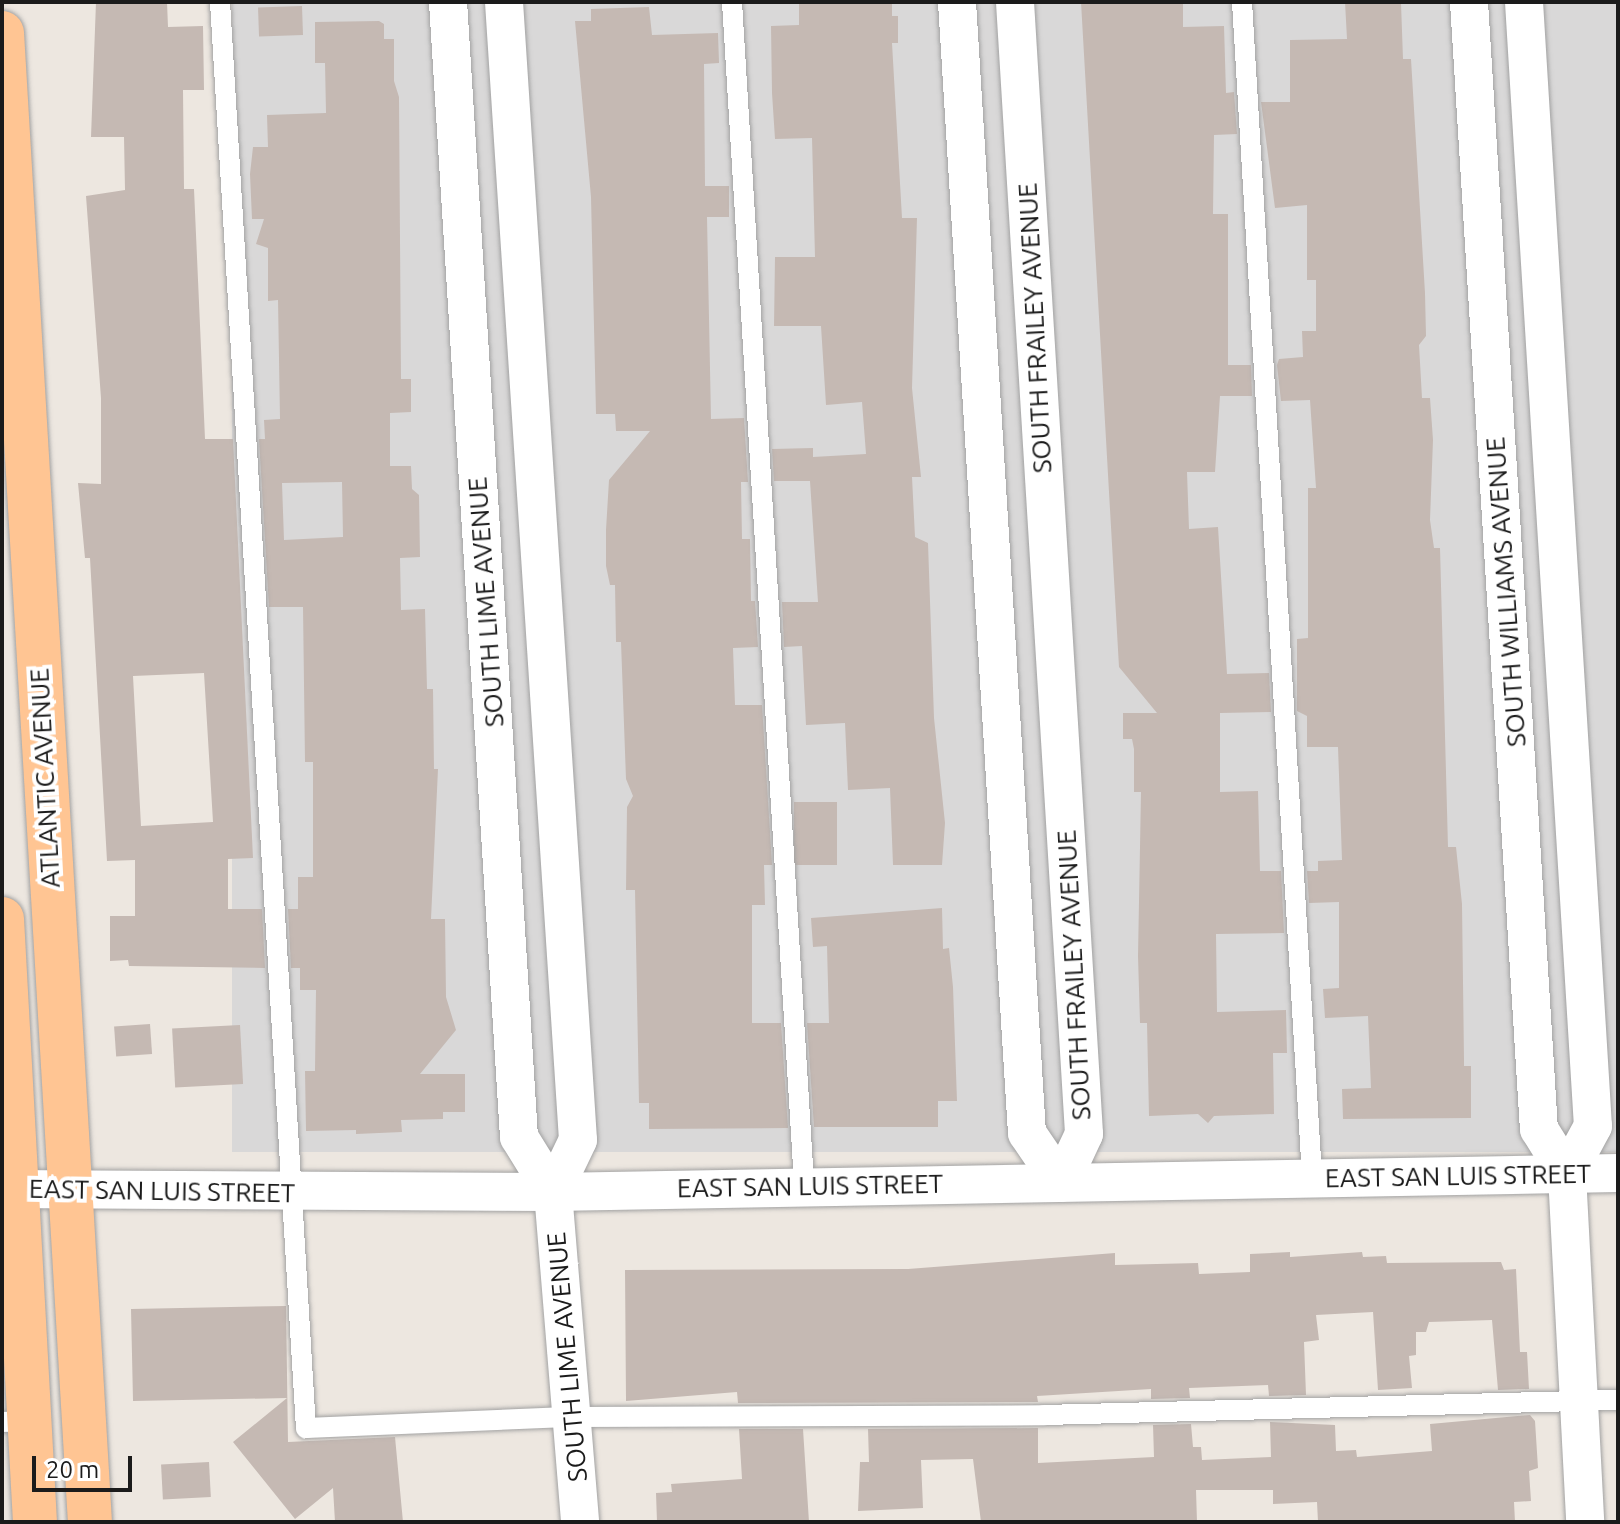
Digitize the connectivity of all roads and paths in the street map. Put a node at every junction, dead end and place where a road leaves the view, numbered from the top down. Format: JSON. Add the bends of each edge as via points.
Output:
{"nodes":[{"id":1,"x":220,"y":2,"type":"edge"},
{"id":2,"x":448,"y":2,"type":"edge"},
{"id":3,"x":504,"y":2,"type":"edge"},
{"id":4,"x":732,"y":2,"type":"edge"},
{"id":5,"x":957,"y":2,"type":"edge"},
{"id":6,"x":1015,"y":2,"type":"edge"},
{"id":7,"x":1242,"y":2,"type":"edge"},
{"id":8,"x":1469,"y":2,"type":"edge"},
{"id":9,"x":1524,"y":2,"type":"edge"},
{"id":10,"x":2,"y":33,"type":"edge"},
{"id":11,"x":2,"y":919,"type":"edge"},
{"id":12,"x":1618,"y":1173,"type":"edge"},
{"id":13,"x":1567,"y":1174,"type":"junction"},
{"id":14,"x":1312,"y":1178,"type":"junction"},
{"id":15,"x":1061,"y":1183,"type":"junction"},
{"id":16,"x":804,"y":1184,"type":"junction"},
{"id":17,"x":10,"y":1188,"type":"edge"},
{"id":18,"x":69,"y":1189,"type":"junction"},
{"id":19,"x":553,"y":1192,"type":"junction"},
{"id":20,"x":289,"y":1193,"type":"junction"},
{"id":21,"x":1576,"y":1400,"type":"junction"},
{"id":22,"x":1618,"y":1400,"type":"edge"},
{"id":23,"x":573,"y":1417,"type":"junction"},
{"id":24,"x":16,"y":1421,"type":"edge"},
{"id":25,"x":35,"y":1522,"type":"edge"},
{"id":26,"x":90,"y":1522,"type":"edge"},
{"id":27,"x":580,"y":1522,"type":"edge"},
{"id":28,"x":1585,"y":1522,"type":"edge"}],
"edges":[{"from":1,"to":20,"type":"lane"},
{"from":2,"to":19,"type":"street","name":"SOUTH LIME AVENUE","via":[[519,1137]]},
{"from":3,"to":19,"type":"street","via":[[578,1140]]},
{"from":4,"to":16,"type":"lane"},
{"from":5,"to":15,"type":"street","via":[[1027,1133]]},
{"from":6,"to":15,"type":"street","name":"SOUTH FRAILEY AVENUE","via":[[1084,1134]]},
{"from":7,"to":14,"type":"lane"},
{"from":8,"to":13,"type":"street","name":"SOUTH WILLIAMS AVENUE","via":[[1539,1129]]},
{"from":9,"to":13,"type":"street","name":"SOUTH WILLIAMS AVENUE","via":[[1593,1126]]},
{"from":10,"to":18,"type":"main road","name":"ATLANTIC AVENUE"},
{"from":11,"to":17,"type":"main road"},
{"from":12,"to":13,"type":"street","name":"EAST SAN LUIS STREET"},
{"from":13,"to":14,"type":"street","name":"EAST SAN LUIS STREET"},
{"from":13,"to":21,"type":"street","name":"SOUTH WILLIAMS AVENUE"},
{"from":14,"to":15,"type":"street","name":"EAST SAN LUIS STREET"},
{"from":15,"to":16,"type":"street","name":"EAST SAN LUIS STREET"},
{"from":16,"to":19,"type":"street","name":"EAST SAN LUIS STREET"},
{"from":17,"to":18,"type":"street","name":"EAST SAN LUIS STREET"},
{"from":17,"to":24,"type":"main road"},
{"from":18,"to":20,"type":"street","name":"EAST SAN LUIS STREET"},
{"from":18,"to":26,"type":"main road","name":"ATLANTIC AVENUE"},
{"from":19,"to":20,"type":"street","name":"EAST SAN LUIS STREET"},
{"from":19,"to":23,"type":"street","name":"SOUTH LIME AVENUE"},
{"from":20,"to":23,"type":"lane","via":[[306,1428]]},
{"from":21,"to":22,"type":"lane"},
{"from":21,"to":23,"type":"lane","via":[[1044,1415]]},
{"from":21,"to":28,"type":"street","name":"SOUTH WILLIAMS AVENUE"},
{"from":23,"to":27,"type":"street","name":"SOUTH LIME AVENUE"},
{"from":24,"to":25,"type":"main road"}]}
